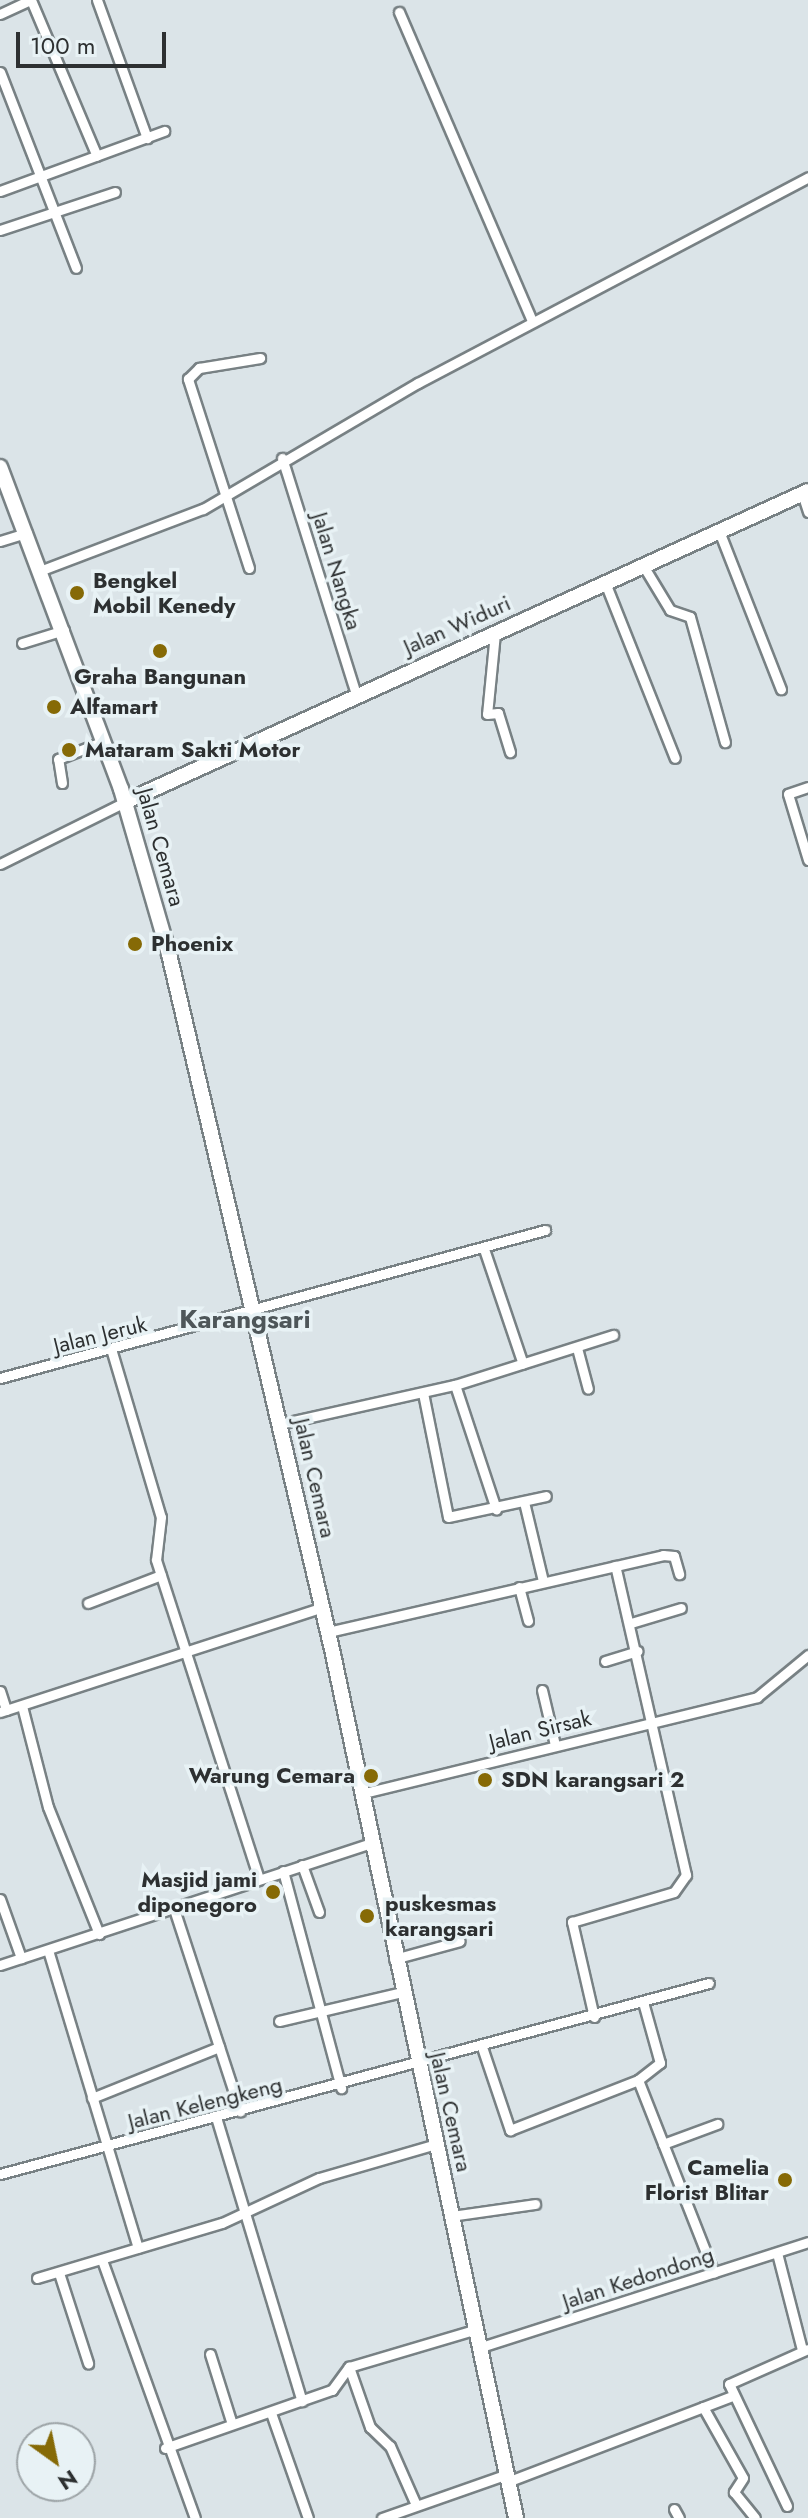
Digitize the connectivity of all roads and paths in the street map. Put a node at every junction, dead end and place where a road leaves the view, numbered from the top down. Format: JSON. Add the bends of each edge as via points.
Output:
{"nodes":[{"id":1,"x":30,"y":0,"type":"edge"},
{"id":2,"x":97,"y":0,"type":"edge"},
{"id":3,"x":399,"y":12,"type":"dead end"},
{"id":4,"x":0,"y":14,"type":"edge"},
{"id":5,"x":0,"y":72,"type":"edge"},
{"id":6,"x":164,"y":131,"type":"dead end"},
{"id":7,"x":147,"y":138,"type":"junction"},
{"id":8,"x":97,"y":156,"type":"junction"},
{"id":9,"x":38,"y":177,"type":"junction"},
{"id":10,"x":808,"y":177,"type":"edge"},
{"id":11,"x":0,"y":191,"type":"edge"},
{"id":12,"x":115,"y":192,"type":"dead end"},
{"id":13,"x":54,"y":213,"type":"junction"},
{"id":14,"x":0,"y":230,"type":"edge"},
{"id":15,"x":76,"y":268,"type":"dead end"},
{"id":16,"x":532,"y":321,"type":"junction"},
{"id":17,"x":260,"y":358,"type":"dead end"},
{"id":18,"x":282,"y":458,"type":"junction"},
{"id":19,"x":0,"y":467,"type":"edge"},
{"id":20,"x":805,"y":492,"type":"edge"},
{"id":21,"x":227,"y":495,"type":"junction"},
{"id":22,"x":808,"y":512,"type":"edge"},
{"id":23,"x":719,"y":531,"type":"junction"},
{"id":24,"x":27,"y":533,"type":"junction"},
{"id":25,"x":0,"y":541,"type":"edge"},
{"id":26,"x":644,"y":567,"type":"junction"},
{"id":27,"x":249,"y":568,"type":"dead end"},
{"id":28,"x":42,"y":570,"type":"junction"},
{"id":29,"x":606,"y":585,"type":"junction"},
{"id":30,"x":64,"y":630,"type":"junction"},
{"id":31,"x":495,"y":633,"type":"junction"},
{"id":32,"x":22,"y":643,"type":"dead end"},
{"id":33,"x":781,"y":689,"type":"dead end"},
{"id":34,"x":356,"y":694,"type":"junction"},
{"id":35,"x":104,"y":741,"type":"junction"},
{"id":36,"x":725,"y":742,"type":"dead end"},
{"id":37,"x":510,"y":752,"type":"dead end"},
{"id":38,"x":675,"y":758,"type":"dead end"},
{"id":39,"x":62,"y":783,"type":"dead end"},
{"id":40,"x":808,"y":787,"type":"edge"},
{"id":41,"x":125,"y":802,"type":"junction"},
{"id":42,"x":806,"y":845,"type":"edge"},
{"id":43,"x":808,"y":860,"type":"edge"},
{"id":44,"x":0,"y":864,"type":"edge"},
{"id":45,"x":545,"y":1230,"type":"dead end"},
{"id":46,"x":484,"y":1249,"type":"junction"},
{"id":47,"x":255,"y":1310,"type":"junction"},
{"id":48,"x":613,"y":1335,"type":"dead end"},
{"id":49,"x":577,"y":1348,"type":"junction"},
{"id":50,"x":112,"y":1352,"type":"junction"},
{"id":51,"x":523,"y":1364,"type":"junction"},
{"id":52,"x":0,"y":1378,"type":"edge"},
{"id":53,"x":455,"y":1385,"type":"junction"},
{"id":54,"x":588,"y":1389,"type":"dead end"},
{"id":55,"x":423,"y":1393,"type":"junction"},
{"id":56,"x":280,"y":1424,"type":"junction"},
{"id":57,"x":546,"y":1496,"type":"dead end"},
{"id":58,"x":524,"y":1502,"type":"junction"},
{"id":59,"x":496,"y":1509,"type":"junction"},
{"id":60,"x":615,"y":1566,"type":"junction"},
{"id":61,"x":679,"y":1574,"type":"dead end"},
{"id":62,"x":161,"y":1575,"type":"junction"},
{"id":63,"x":543,"y":1581,"type":"junction"},
{"id":64,"x":519,"y":1587,"type":"junction"},
{"id":65,"x":88,"y":1603,"type":"dead end"},
{"id":66,"x":321,"y":1608,"type":"junction"},
{"id":67,"x":681,"y":1608,"type":"dead end"},
{"id":68,"x":528,"y":1621,"type":"dead end"},
{"id":69,"x":631,"y":1623,"type":"junction"},
{"id":70,"x":328,"y":1632,"type":"junction"},
{"id":71,"x":637,"y":1651,"type":"junction"},
{"id":72,"x":185,"y":1652,"type":"junction"},
{"id":73,"x":808,"y":1655,"type":"edge"},
{"id":74,"x":605,"y":1661,"type":"dead end"},
{"id":75,"x":542,"y":1690,"type":"dead end"},
{"id":76,"x":0,"y":1691,"type":"edge"},
{"id":77,"x":22,"y":1706,"type":"junction"},
{"id":78,"x":3,"y":1711,"type":"edge"},
{"id":79,"x":654,"y":1722,"type":"junction"},
{"id":80,"x":555,"y":1745,"type":"junction"},
{"id":81,"x":360,"y":1794,"type":"junction"},
{"id":82,"x":370,"y":1843,"type":"junction"},
{"id":83,"x":302,"y":1865,"type":"junction"},
{"id":84,"x":283,"y":1871,"type":"junction"},
{"id":85,"x":259,"y":1879,"type":"junction"},
{"id":86,"x":0,"y":1899,"type":"edge"},
{"id":87,"x":174,"y":1909,"type":"junction"},
{"id":88,"x":319,"y":1912,"type":"dead end"},
{"id":89,"x":99,"y":1934,"type":"junction"},
{"id":90,"x":460,"y":1941,"type":"dead end"},
{"id":91,"x":48,"y":1950,"type":"junction"},
{"id":92,"x":21,"y":1958,"type":"junction"},
{"id":93,"x":394,"y":1959,"type":"junction"},
{"id":94,"x":0,"y":1965,"type":"edge"},
{"id":95,"x":709,"y":1983,"type":"dead end"},
{"id":96,"x":402,"y":1992,"type":"junction"},
{"id":97,"x":643,"y":2002,"type":"junction"},
{"id":98,"x":324,"y":2010,"type":"junction"},
{"id":99,"x":594,"y":2017,"type":"junction"},
{"id":100,"x":279,"y":2021,"type":"dead end"},
{"id":101,"x":219,"y":2047,"type":"junction"},
{"id":102,"x":482,"y":2047,"type":"junction"},
{"id":103,"x":418,"y":2067,"type":"junction"},
{"id":104,"x":638,"y":2080,"type":"junction"},
{"id":105,"x":341,"y":2088,"type":"junction"},
{"id":106,"x":92,"y":2098,"type":"junction"},
{"id":107,"x":240,"y":2111,"type":"junction"},
{"id":108,"x":216,"y":2117,"type":"junction"},
{"id":109,"x":717,"y":2124,"type":"dead end"},
{"id":110,"x":436,"y":2144,"type":"junction"},
{"id":111,"x":663,"y":2144,"type":"junction"},
{"id":112,"x":107,"y":2146,"type":"junction"},
{"id":113,"x":0,"y":2174,"type":"edge"},
{"id":114,"x":535,"y":2204,"type":"dead end"},
{"id":115,"x":249,"y":2214,"type":"junction"},
{"id":116,"x":451,"y":2216,"type":"junction"},
{"id":117,"x":808,"y":2242,"type":"edge"},
{"id":118,"x":138,"y":2248,"type":"junction"},
{"id":119,"x":777,"y":2253,"type":"junction"},
{"id":120,"x":102,"y":2260,"type":"junction"},
{"id":121,"x":59,"y":2273,"type":"junction"},
{"id":122,"x":714,"y":2273,"type":"junction"},
{"id":123,"x":37,"y":2278,"type":"dead end"},
{"id":124,"x":474,"y":2330,"type":"junction"},
{"id":125,"x":478,"y":2348,"type":"junction"},
{"id":126,"x":805,"y":2350,"type":"edge"},
{"id":127,"x":210,"y":2354,"type":"dead end"},
{"id":128,"x":88,"y":2363,"type":"dead end"},
{"id":129,"x":349,"y":2367,"type":"junction"},
{"id":130,"x":732,"y":2396,"type":"junction"},
{"id":131,"x":302,"y":2401,"type":"junction"},
{"id":132,"x":703,"y":2407,"type":"junction"},
{"id":133,"x":271,"y":2413,"type":"junction"},
{"id":134,"x":232,"y":2424,"type":"junction"},
{"id":135,"x":165,"y":2448,"type":"junction"},
{"id":136,"x":506,"y":2479,"type":"junction"},
{"id":137,"x":416,"y":2505,"type":"junction"},
{"id":138,"x":787,"y":2506,"type":"dead end"},
{"id":139,"x":195,"y":2518,"type":"edge"},
{"id":140,"x":308,"y":2518,"type":"edge"},
{"id":141,"x":382,"y":2518,"type":"edge"},
{"id":142,"x":516,"y":2518,"type":"edge"},
{"id":143,"x":755,"y":2518,"type":"edge"}],
"edges":[{"from":1,"to":4,"type":"street"},
{"from":1,"to":8,"type":"street"},
{"from":2,"to":7,"type":"street"},
{"from":3,"to":16,"type":"street"},
{"from":5,"to":9,"type":"street"},
{"from":6,"to":7,"type":"street"},
{"from":7,"to":8,"type":"street"},
{"from":8,"to":9,"type":"street"},
{"from":9,"to":11,"type":"street"},
{"from":9,"to":13,"type":"street"},
{"from":10,"to":16,"type":"street"},
{"from":12,"to":13,"type":"street"},
{"from":13,"to":14,"type":"street"},
{"from":13,"to":15,"type":"street"},
{"from":16,"to":18,"type":"street"},
{"from":17,"to":21,"type":"street","via":[[199,368],[188,379]]},
{"from":18,"to":21,"type":"street"},
{"from":18,"to":34,"type":"street","name":"Jalan Nangka"},
{"from":19,"to":24,"type":"main road","name":"Jalan Cemara"},
{"from":20,"to":22,"type":"street"},
{"from":20,"to":23,"type":"main road","name":"Jalan Widuri"},
{"from":21,"to":27,"type":"street"},
{"from":21,"to":28,"type":"street","via":[[169,525]]},
{"from":23,"to":26,"type":"main road","name":"Jalan Widuri"},
{"from":23,"to":33,"type":"street"},
{"from":24,"to":25,"type":"street"},
{"from":24,"to":28,"type":"main road","name":"Jalan Cemara"},
{"from":26,"to":29,"type":"main road","name":"Jalan Widuri"},
{"from":26,"to":36,"type":"street","via":[[670,610],[690,617]]},
{"from":28,"to":30,"type":"main road","name":"Jalan Cemara"},
{"from":29,"to":31,"type":"main road","name":"Jalan Widuri"},
{"from":29,"to":38,"type":"street"},
{"from":30,"to":32,"type":"street"},
{"from":30,"to":35,"type":"main road","name":"Jalan Cemara"},
{"from":31,"to":34,"type":"main road","name":"Jalan Widuri"},
{"from":31,"to":37,"type":"street","via":[[487,714],[498,713]]},
{"from":34,"to":41,"type":"main road","name":"Jalan Widuri"},
{"from":35,"to":39,"type":"street","via":[[58,759]]},
{"from":35,"to":41,"type":"main road","name":"Jalan Cemara"},
{"from":40,"to":42,"type":"street","via":[[788,794]]},
{"from":41,"to":44,"type":"street"},
{"from":41,"to":47,"type":"main road","name":"Jalan Cemara"},
{"from":42,"to":43,"type":"street"},
{"from":45,"to":46,"type":"street","name":"Jalan Jeruk"},
{"from":46,"to":47,"type":"street","name":"Jalan Jeruk"},
{"from":46,"to":51,"type":"street"},
{"from":47,"to":50,"type":"street","name":"Jalan Jeruk"},
{"from":47,"to":56,"type":"main road","name":"Jalan Cemara"},
{"from":48,"to":49,"type":"street"},
{"from":49,"to":51,"type":"street"},
{"from":49,"to":54,"type":"street"},
{"from":50,"to":52,"type":"street","name":"Jalan Jeruk"},
{"from":50,"to":62,"type":"street","via":[[161,1517]]},
{"from":51,"to":53,"type":"street"},
{"from":53,"to":55,"type":"street"},
{"from":53,"to":59,"type":"street"},
{"from":55,"to":56,"type":"street"},
{"from":55,"to":59,"type":"street","via":[[446,1514]]},
{"from":56,"to":66,"type":"main road","name":"Jalan Cemara"},
{"from":57,"to":58,"type":"street"},
{"from":58,"to":59,"type":"street"},
{"from":58,"to":63,"type":"street"},
{"from":60,"to":61,"type":"street","via":[[670,1554]]},
{"from":60,"to":63,"type":"street"},
{"from":60,"to":69,"type":"street"},
{"from":62,"to":65,"type":"street"},
{"from":62,"to":72,"type":"street"},
{"from":63,"to":64,"type":"street"},
{"from":64,"to":68,"type":"street"},
{"from":64,"to":70,"type":"street"},
{"from":66,"to":70,"type":"main road","name":"Jalan Cemara"},
{"from":66,"to":72,"type":"street"},
{"from":67,"to":69,"type":"street"},
{"from":69,"to":71,"type":"street"},
{"from":70,"to":81,"type":"main road","name":"Jalan Cemara"},
{"from":71,"to":74,"type":"street"},
{"from":71,"to":79,"type":"street"},
{"from":72,"to":77,"type":"street"},
{"from":72,"to":85,"type":"street"},
{"from":73,"to":79,"type":"street","name":"Jalan Sirsak","via":[[775,1689]]},
{"from":75,"to":80,"type":"street"},
{"from":76,"to":78,"type":"street"},
{"from":77,"to":78,"type":"street"},
{"from":77,"to":89,"type":"street","via":[[48,1807]]},
{"from":79,"to":80,"type":"street","name":"Jalan Sirsak"},
{"from":79,"to":99,"type":"street","via":[[684,1883],[572,1922]]},
{"from":80,"to":81,"type":"street","name":"Jalan Sirsak"},
{"from":81,"to":82,"type":"main road","name":"Jalan Cemara"},
{"from":82,"to":83,"type":"street"},
{"from":82,"to":93,"type":"main road","name":"Jalan Cemara"},
{"from":83,"to":84,"type":"street"},
{"from":83,"to":88,"type":"street"},
{"from":84,"to":85,"type":"street"},
{"from":84,"to":98,"type":"street"},
{"from":85,"to":87,"type":"street"},
{"from":86,"to":92,"type":"street"},
{"from":87,"to":89,"type":"street"},
{"from":87,"to":101,"type":"street"},
{"from":89,"to":91,"type":"street"},
{"from":90,"to":93,"type":"street"},
{"from":91,"to":92,"type":"street"},
{"from":91,"to":106,"type":"street"},
{"from":92,"to":94,"type":"street"},
{"from":93,"to":96,"type":"main road","name":"Jalan Cemara"},
{"from":95,"to":97,"type":"street","name":"Jalan Kelengkeng"},
{"from":96,"to":98,"type":"street"},
{"from":96,"to":103,"type":"main road","name":"Jalan Cemara"},
{"from":97,"to":99,"type":"street","name":"Jalan Kelengkeng"},
{"from":97,"to":104,"type":"street","via":[[660,2063]]},
{"from":98,"to":100,"type":"street"},
{"from":98,"to":105,"type":"street"},
{"from":99,"to":102,"type":"street","name":"Jalan Kelengkeng"},
{"from":101,"to":106,"type":"street"},
{"from":101,"to":107,"type":"street"},
{"from":102,"to":103,"type":"street","name":"Jalan Kelengkeng"},
{"from":102,"to":104,"type":"street","via":[[510,2130]]},
{"from":103,"to":105,"type":"street","name":"Jalan Kelengkeng"},
{"from":103,"to":110,"type":"main road","name":"Jalan Cemara"},
{"from":104,"to":111,"type":"street"},
{"from":105,"to":107,"type":"street","name":"Jalan Kelengkeng"},
{"from":106,"to":112,"type":"street"},
{"from":107,"to":108,"type":"street","name":"Jalan Kelengkeng"},
{"from":108,"to":112,"type":"street","name":"Jalan Kelengkeng"},
{"from":108,"to":115,"type":"street"},
{"from":109,"to":111,"type":"street"},
{"from":110,"to":115,"type":"street","via":[[319,2178]]},
{"from":110,"to":116,"type":"main road","name":"Jalan Cemara"},
{"from":111,"to":122,"type":"street"},
{"from":112,"to":113,"type":"street","name":"Jalan Kelengkeng"},
{"from":112,"to":118,"type":"street"},
{"from":114,"to":116,"type":"street"},
{"from":115,"to":118,"type":"street"},
{"from":115,"to":131,"type":"street"},
{"from":116,"to":124,"type":"main road","name":"Jalan Cemara"},
{"from":117,"to":119,"type":"street","name":"Jalan Kedondong"},
{"from":118,"to":120,"type":"street"},
{"from":119,"to":122,"type":"street","name":"Jalan Kedondong"},
{"from":119,"to":126,"type":"street"},
{"from":120,"to":121,"type":"street"},
{"from":120,"to":135,"type":"street"},
{"from":121,"to":123,"type":"street"},
{"from":121,"to":128,"type":"street"},
{"from":122,"to":125,"type":"street","name":"Jalan Kedondong"},
{"from":124,"to":125,"type":"main road","name":"Jalan Cemara"},
{"from":124,"to":129,"type":"street"},
{"from":125,"to":136,"type":"main road","name":"Jalan Cemara"},
{"from":126,"to":130,"type":"street","via":[[734,2377]]},
{"from":127,"to":134,"type":"street"},
{"from":129,"to":131,"type":"street","via":[[339,2387]]},
{"from":129,"to":137,"type":"street","via":[[370,2427],[390,2446]]},
{"from":130,"to":132,"type":"street"},
{"from":130,"to":138,"type":"street"},
{"from":131,"to":133,"type":"street"},
{"from":132,"to":136,"type":"street"},
{"from":132,"to":143,"type":"street","via":[[743,2478],[734,2492]]},
{"from":133,"to":134,"type":"street"},
{"from":133,"to":140,"type":"street"},
{"from":134,"to":135,"type":"street"},
{"from":135,"to":139,"type":"street"},
{"from":136,"to":137,"type":"street"},
{"from":136,"to":142,"type":"main road","name":"Jalan Cemara"},
{"from":137,"to":141,"type":"street"}]}
